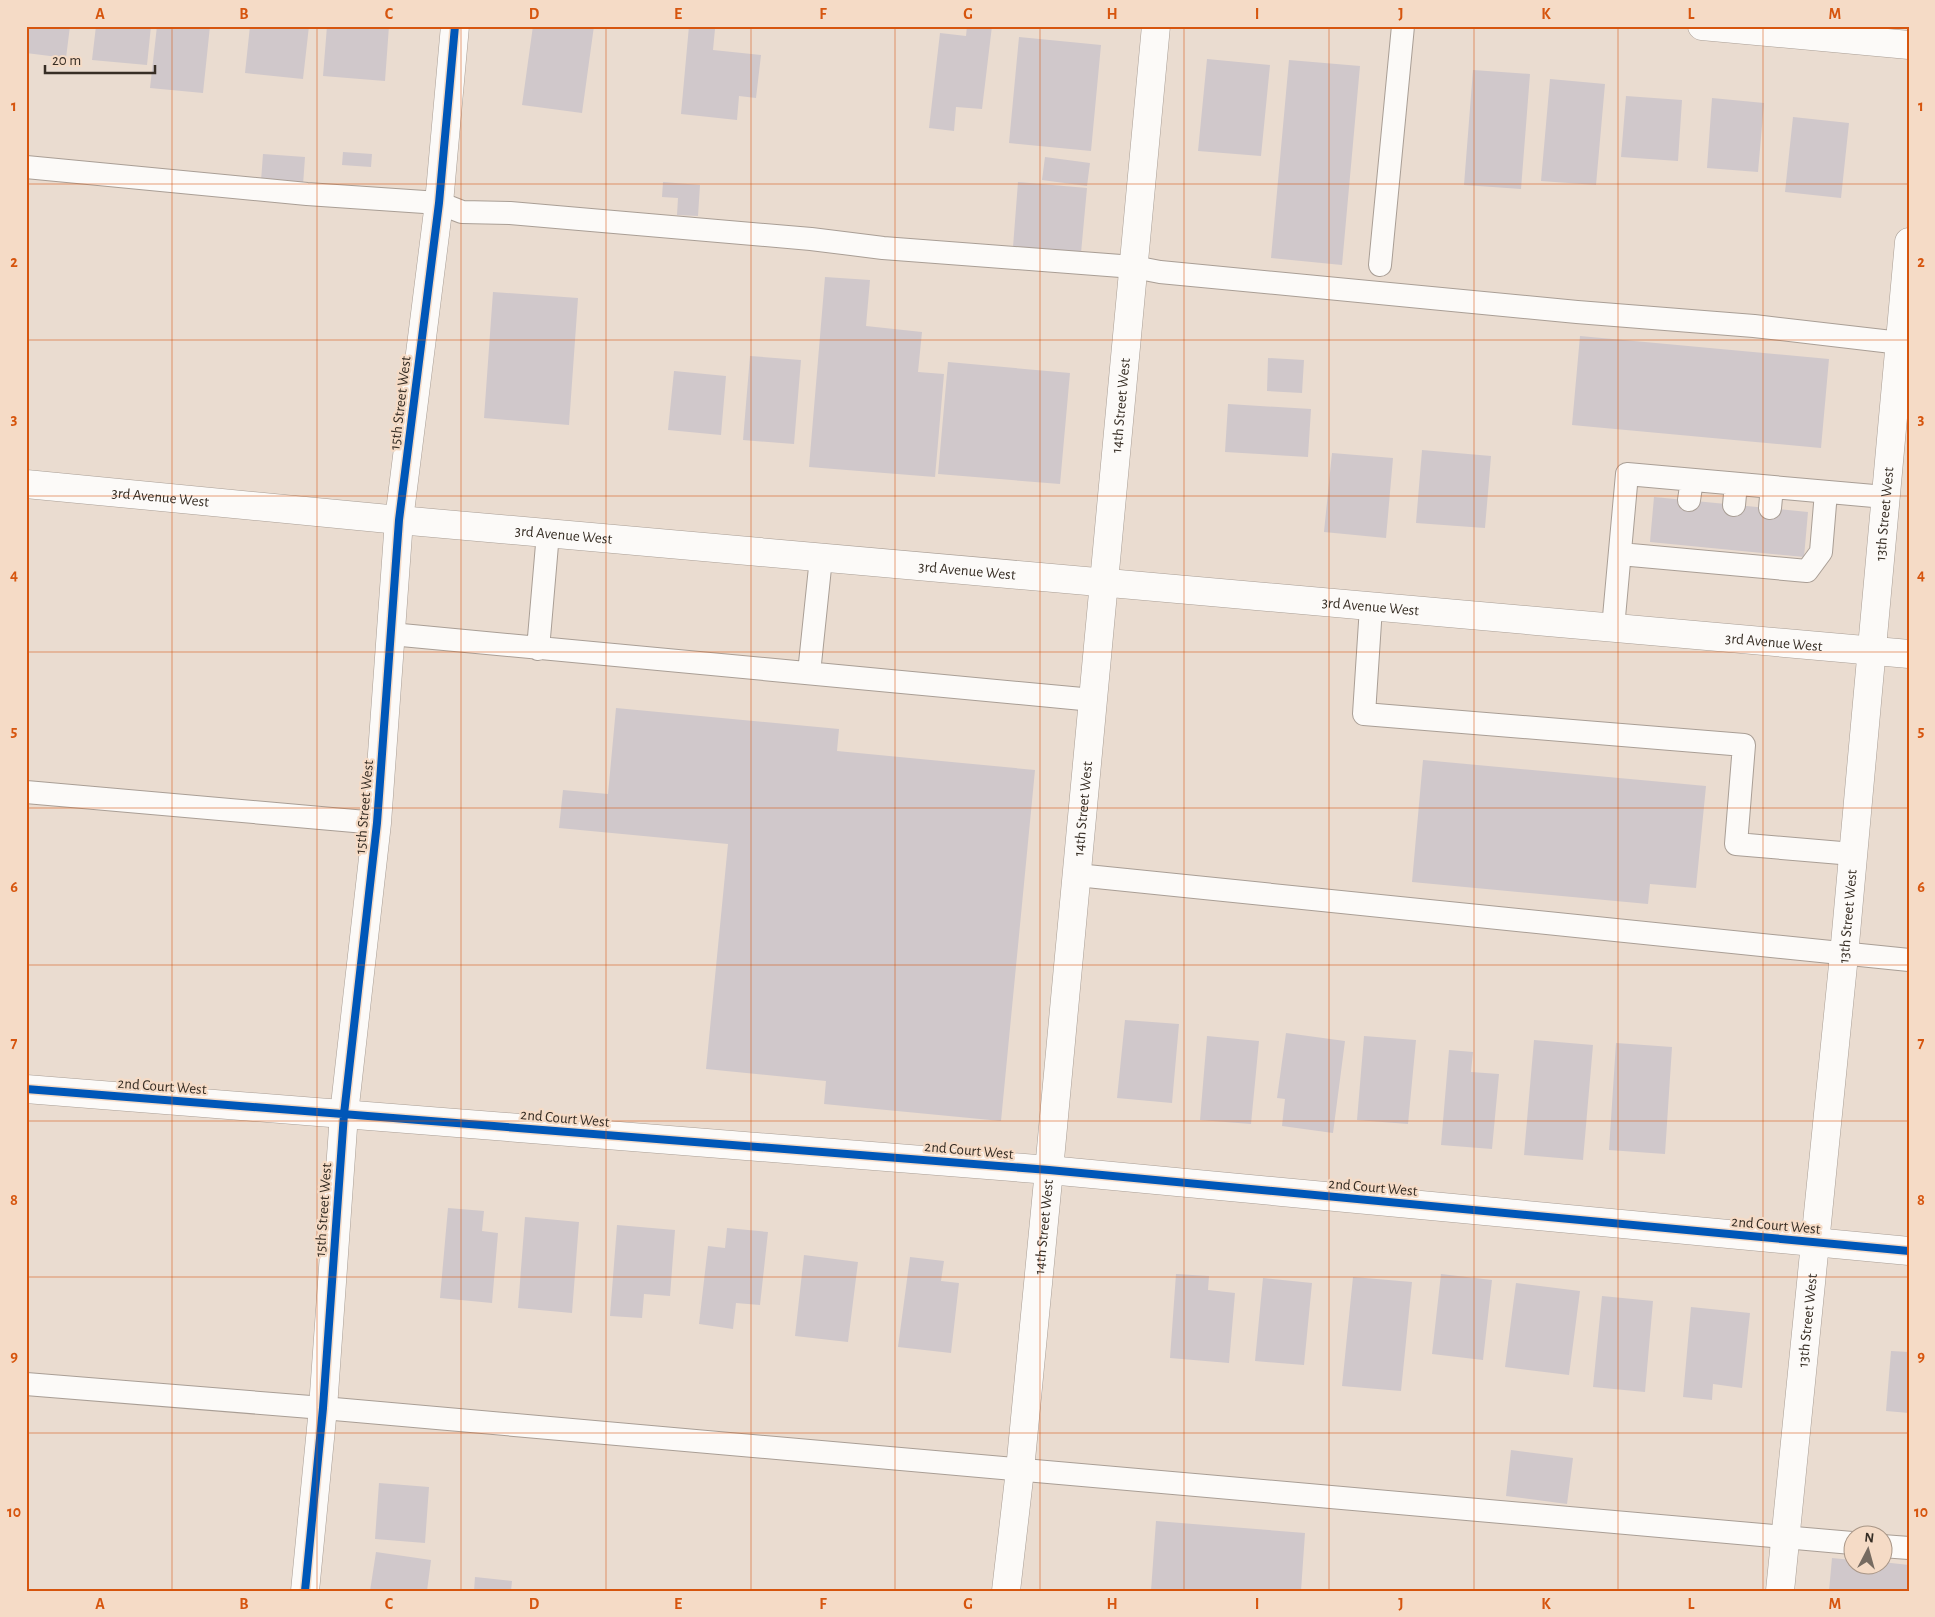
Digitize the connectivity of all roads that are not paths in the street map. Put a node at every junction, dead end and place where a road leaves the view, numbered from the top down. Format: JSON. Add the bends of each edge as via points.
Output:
{"nodes":[{"id":1,"x":455,"y":26,"type":"edge"},
{"id":2,"x":1156,"y":26,"type":"edge"},
{"id":3,"x":1404,"y":26,"type":"edge"},
{"id":4,"x":1702,"y":26,"type":"edge"},
{"id":5,"x":1909,"y":45,"type":"edge"},
{"id":6,"x":26,"y":167,"type":"edge"},
{"id":7,"x":439,"y":203,"type":"junction"},
{"id":8,"x":1909,"y":242,"type":"edge"},
{"id":9,"x":1380,"y":265,"type":"dead end"},
{"id":10,"x":1134,"y":267,"type":"junction"},
{"id":11,"x":1904,"y":344,"type":"edge"},
{"id":12,"x":26,"y":484,"type":"edge"},
{"id":13,"x":1826,"y":492,"type":"junction"},
{"id":14,"x":1885,"y":497,"type":"junction"},
{"id":15,"x":399,"y":520,"type":"junction"},
{"id":16,"x":548,"y":534,"type":"junction"},
{"id":17,"x":1620,"y":554,"type":"junction"},
{"id":18,"x":821,"y":558,"type":"junction"},
{"id":19,"x":1104,"y":583,"type":"junction"},
{"id":20,"x":1371,"y":607,"type":"junction"},
{"id":21,"x":1613,"y":628,"type":"junction"},
{"id":22,"x":391,"y":634,"type":"junction"},
{"id":23,"x":538,"y":649,"type":"junction"},
{"id":24,"x":1871,"y":651,"type":"junction"},
{"id":25,"x":1909,"y":654,"type":"edge"},
{"id":26,"x":809,"y":674,"type":"junction"},
{"id":27,"x":1093,"y":700,"type":"junction"},
{"id":28,"x":26,"y":792,"type":"edge"},
{"id":29,"x":377,"y":823,"type":"junction"},
{"id":30,"x":1853,"y":854,"type":"junction"},
{"id":31,"x":1077,"y":875,"type":"junction"},
{"id":32,"x":1844,"y":955,"type":"junction"},
{"id":33,"x":1909,"y":960,"type":"edge"},
{"id":34,"x":26,"y":1089,"type":"edge"},
{"id":35,"x":344,"y":1114,"type":"junction"},
{"id":36,"x":1049,"y":1170,"type":"junction"},
{"id":37,"x":1815,"y":1242,"type":"junction"},
{"id":38,"x":1909,"y":1251,"type":"edge"},
{"id":39,"x":26,"y":1384,"type":"edge"},
{"id":40,"x":323,"y":1408,"type":"junction"},
{"id":41,"x":1020,"y":1470,"type":"junction"},
{"id":42,"x":1784,"y":1536,"type":"junction"},
{"id":43,"x":1842,"y":1542,"type":"edge"},
{"id":44,"x":1892,"y":1547,"type":"edge"},
{"id":45,"x":1909,"y":1548,"type":"edge"},
{"id":46,"x":305,"y":1591,"type":"edge"},
{"id":47,"x":1006,"y":1591,"type":"edge"},
{"id":48,"x":1780,"y":1591,"type":"edge"}],
"edges":[{"from":1,"to":7,"type":"street","name":"15th Street West"},
{"from":2,"to":10,"type":"street","name":"14th Street West"},
{"from":3,"to":9,"type":"lane"},
{"from":4,"to":5,"type":"street"},
{"from":6,"to":7,"type":"lane"},
{"from":7,"to":10,"type":"lane","via":[[462,212],[510,213],[883,248]]},
{"from":7,"to":15,"type":"street","name":"15th Street West"},
{"from":8,"to":11,"type":"street","name":"13th Street West"},
{"from":10,"to":11,"type":"lane","via":[[1577,312],[1754,326]]},
{"from":10,"to":19,"type":"street","name":"14th Street West"},
{"from":11,"to":14,"type":"street","name":"13th Street West"},
{"from":12,"to":15,"type":"street","name":"3rd Avenue West"},
{"from":13,"to":14,"type":"lane"},
{"from":13,"to":17,"type":"lane","via":[[1821,552],[1807,571],[1766,560],[1684,552]]},
{"from":13,"to":17,"type":"lane","via":[[1771,498],[1690,490],[1627,474]]},
{"from":14,"to":24,"type":"street","name":"13th Street West"},
{"from":15,"to":16,"type":"street","name":"3rd Avenue West"},
{"from":15,"to":22,"type":"street","name":"15th Street West"},
{"from":16,"to":18,"type":"street","name":"3rd Avenue West"},
{"from":16,"to":23,"type":"lane"},
{"from":17,"to":21,"type":"lane"},
{"from":18,"to":19,"type":"street","name":"3rd Avenue West"},
{"from":18,"to":26,"type":"lane"},
{"from":19,"to":20,"type":"street","name":"3rd Avenue West"},
{"from":19,"to":27,"type":"street","name":"14th Street West"},
{"from":20,"to":21,"type":"street","name":"3rd Avenue West"},
{"from":20,"to":30,"type":"lane","via":[[1364,714],[1744,745],[1736,844]]},
{"from":21,"to":24,"type":"street","name":"3rd Avenue West"},
{"from":22,"to":23,"type":"lane"},
{"from":22,"to":29,"type":"street","name":"15th Street West"},
{"from":23,"to":26,"type":"lane"},
{"from":24,"to":25,"type":"street","name":"3rd Avenue West"},
{"from":24,"to":30,"type":"street","name":"13th Street West"},
{"from":26,"to":27,"type":"lane"},
{"from":27,"to":31,"type":"street","name":"14th Street West"},
{"from":28,"to":29,"type":"lane"},
{"from":29,"to":35,"type":"street","name":"15th Street West"},
{"from":30,"to":32,"type":"street","name":"13th Street West"},
{"from":31,"to":32,"type":"lane"},
{"from":31,"to":36,"type":"street","name":"14th Street West"},
{"from":32,"to":33,"type":"lane"},
{"from":32,"to":37,"type":"street","name":"13th Street West"},
{"from":34,"to":35,"type":"street","name":"2nd Court West"},
{"from":35,"to":36,"type":"street","name":"2nd Court West"},
{"from":35,"to":40,"type":"street","name":"15th Street West"},
{"from":36,"to":37,"type":"street","name":"2nd Court West"},
{"from":36,"to":41,"type":"street","name":"14th Street West"},
{"from":37,"to":38,"type":"street","name":"2nd Court West"},
{"from":37,"to":42,"type":"street","name":"13th Street West"},
{"from":39,"to":40,"type":"lane"},
{"from":40,"to":41,"type":"lane"},
{"from":40,"to":46,"type":"street","name":"15th Street West"},
{"from":41,"to":42,"type":"lane"},
{"from":41,"to":47,"type":"street","name":"14th Street West"},
{"from":42,"to":43,"type":"lane"},
{"from":42,"to":48,"type":"street","name":"13th Street West"},
{"from":44,"to":45,"type":"lane"}]}
